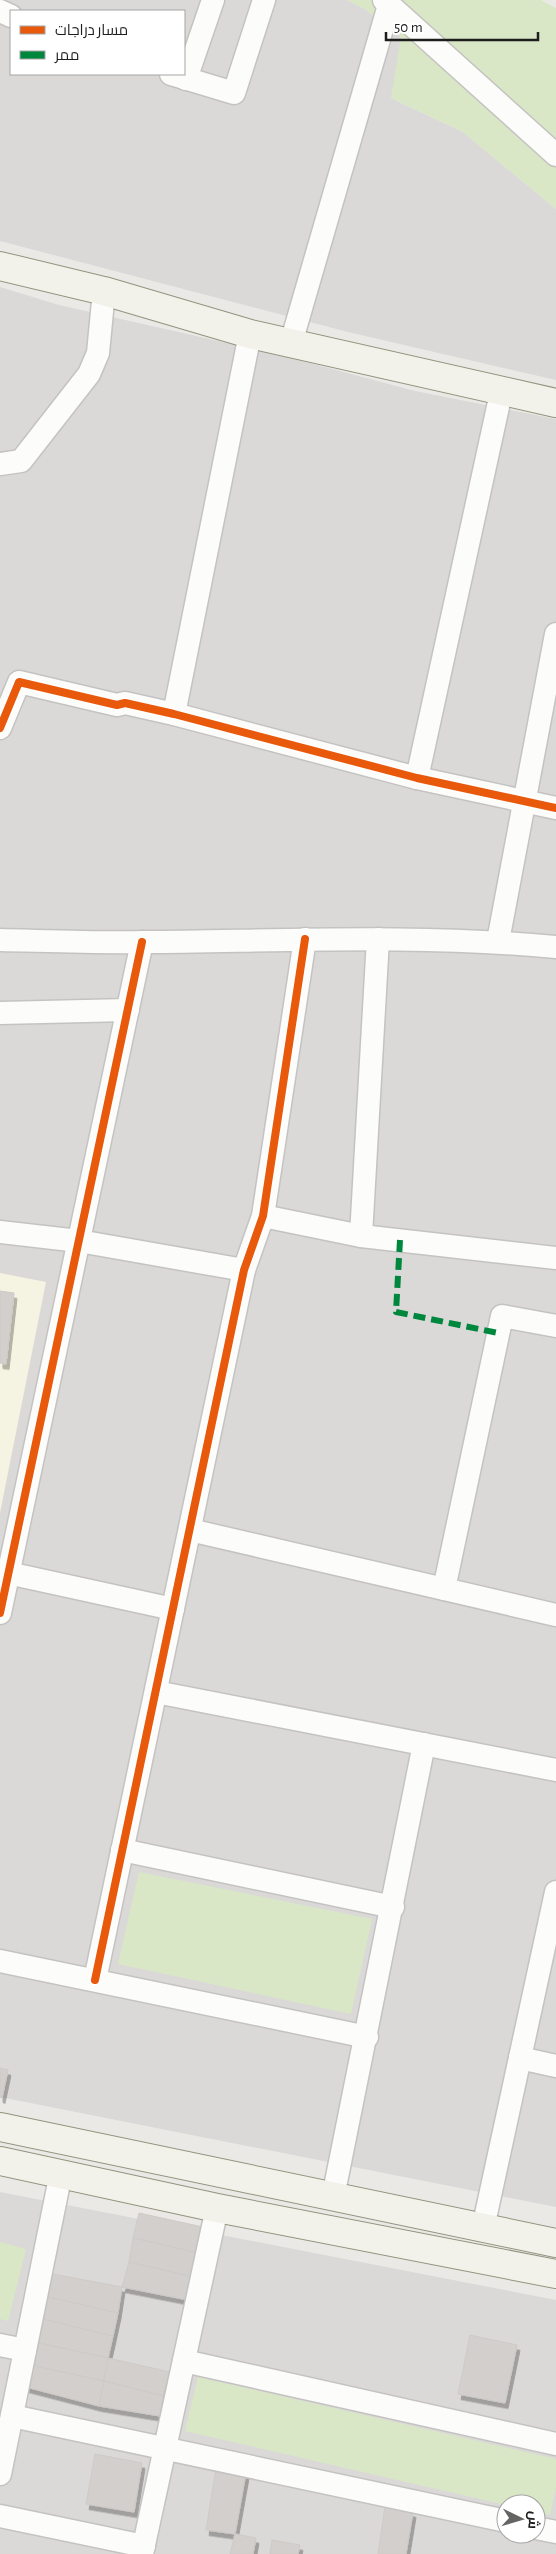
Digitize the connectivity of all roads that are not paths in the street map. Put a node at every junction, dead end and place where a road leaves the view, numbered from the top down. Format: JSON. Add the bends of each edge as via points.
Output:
{"nodes":[{"id":1,"x":213,"y":0,"type":"edge"},
{"id":2,"x":264,"y":0,"type":"edge"},
{"id":3,"x":386,"y":2,"type":"edge"},
{"id":4,"x":185,"y":63,"type":"edge"},
{"id":5,"x":179,"y":76,"type":"edge"},
{"id":6,"x":556,"y":155,"type":"edge"},
{"id":7,"x":0,"y":266,"type":"edge"},
{"id":8,"x":104,"y":291,"type":"junction"},
{"id":9,"x":250,"y":334,"type":"junction"},
{"id":10,"x":291,"y":343,"type":"junction"},
{"id":11,"x":501,"y":393,"type":"junction"},
{"id":12,"x":556,"y":403,"type":"edge"},
{"id":13,"x":0,"y":464,"type":"edge"},
{"id":14,"x":556,"y":634,"type":"edge"},
{"id":15,"x":174,"y":714,"type":"junction"},
{"id":16,"x":0,"y":728,"type":"edge"},
{"id":17,"x":417,"y":778,"type":"junction"},
{"id":18,"x":523,"y":800,"type":"junction"},
{"id":19,"x":556,"y":808,"type":"edge"},
{"id":20,"x":305,"y":939,"type":"junction"},
{"id":21,"x":0,"y":940,"type":"edge"},
{"id":22,"x":378,"y":940,"type":"junction"},
{"id":23,"x":498,"y":941,"type":"junction"},
{"id":24,"x":142,"y":942,"type":"junction"},
{"id":25,"x":556,"y":947,"type":"edge"},
{"id":26,"x":128,"y":1010,"type":"junction"},
{"id":27,"x":0,"y":1013,"type":"edge"},
{"id":28,"x":263,"y":1216,"type":"junction"},
{"id":29,"x":0,"y":1232,"type":"edge"},
{"id":30,"x":361,"y":1236,"type":"junction"},
{"id":31,"x":79,"y":1241,"type":"junction"},
{"id":32,"x":556,"y":1258,"type":"edge"},
{"id":33,"x":244,"y":1270,"type":"junction"},
{"id":34,"x":556,"y":1326,"type":"edge"},
{"id":35,"x":190,"y":1530,"type":"junction"},
{"id":36,"x":8,"y":1573,"type":"junction"},
{"id":37,"x":444,"y":1589,"type":"junction"},
{"id":38,"x":173,"y":1610,"type":"junction"},
{"id":39,"x":0,"y":1613,"type":"edge"},
{"id":40,"x":556,"y":1615,"type":"edge"},
{"id":41,"x":156,"y":1692,"type":"junction"},
{"id":42,"x":424,"y":1744,"type":"junction"},
{"id":43,"x":556,"y":1770,"type":"edge"},
{"id":44,"x":122,"y":1850,"type":"junction"},
{"id":45,"x":556,"y":1892,"type":"edge"},
{"id":46,"x":393,"y":1907,"type":"junction"},
{"id":47,"x":0,"y":1961,"type":"edge"},
{"id":48,"x":95,"y":1980,"type":"junction"},
{"id":49,"x":367,"y":2037,"type":"junction"},
{"id":50,"x":520,"y":2058,"type":"junction"},
{"id":51,"x":556,"y":2066,"type":"edge"},
{"id":52,"x":0,"y":2127,"type":"edge"},
{"id":53,"x":0,"y":2161,"type":"edge"},
{"id":54,"x":61,"y":2174,"type":"junction"},
{"id":55,"x":333,"y":2197,"type":"junction"},
{"id":56,"x":217,"y":2208,"type":"junction"},
{"id":57,"x":483,"y":2228,"type":"junction"},
{"id":58,"x":556,"y":2243,"type":"edge"},
{"id":59,"x":556,"y":2274,"type":"edge"},
{"id":60,"x":0,"y":2345,"type":"edge"},
{"id":61,"x":25,"y":2350,"type":"junction"},
{"id":62,"x":184,"y":2361,"type":"junction"},
{"id":63,"x":12,"y":2416,"type":"junction"},
{"id":64,"x":556,"y":2444,"type":"edge"},
{"id":65,"x":165,"y":2448,"type":"junction"},
{"id":66,"x":0,"y":2474,"type":"edge"},
{"id":67,"x":0,"y":2516,"type":"edge"},
{"id":68,"x":496,"y":2519,"type":"edge"},
{"id":69,"x":143,"y":2550,"type":"edge"}],
"edges":[{"from":1,"to":4,"type":"street"},
{"from":2,"to":5,"type":"street","via":[[234,93]]},
{"from":3,"to":6,"type":"street"},
{"from":3,"to":10,"type":"street"},
{"from":7,"to":8,"type":"main road"},
{"from":8,"to":9,"type":"main road"},
{"from":8,"to":13,"type":"street","via":[[98,353],[89,374],[21,460]]},
{"from":9,"to":10,"type":"main road"},
{"from":9,"to":15,"type":"street"},
{"from":10,"to":11,"type":"main road"},
{"from":11,"to":12,"type":"main road"},
{"from":11,"to":17,"type":"street"},
{"from":14,"to":18,"type":"street"},
{"from":15,"to":16,"type":"street","via":[[125,703],[117,705],[19,682]]},
{"from":15,"to":17,"type":"street"},
{"from":17,"to":18,"type":"street"},
{"from":18,"to":19,"type":"street"},
{"from":18,"to":23,"type":"street"},
{"from":20,"to":22,"type":"street"},
{"from":20,"to":24,"type":"street"},
{"from":20,"to":28,"type":"street"},
{"from":21,"to":24,"type":"street"},
{"from":22,"to":23,"type":"street"},
{"from":22,"to":30,"type":"street"},
{"from":23,"to":25,"type":"street"},
{"from":24,"to":26,"type":"street"},
{"from":26,"to":27,"type":"street"},
{"from":26,"to":31,"type":"street"},
{"from":28,"to":30,"type":"street"},
{"from":28,"to":33,"type":"street"},
{"from":29,"to":31,"type":"street"},
{"from":30,"to":32,"type":"street"},
{"from":31,"to":33,"type":"street"},
{"from":31,"to":36,"type":"street"},
{"from":33,"to":35,"type":"street"},
{"from":34,"to":37,"type":"street","via":[[502,1316]]},
{"from":35,"to":37,"type":"street"},
{"from":35,"to":38,"type":"street"},
{"from":36,"to":38,"type":"street"},
{"from":36,"to":39,"type":"street"},
{"from":37,"to":40,"type":"street"},
{"from":38,"to":41,"type":"street"},
{"from":41,"to":42,"type":"street"},
{"from":41,"to":44,"type":"street"},
{"from":42,"to":43,"type":"street"},
{"from":42,"to":46,"type":"street"},
{"from":44,"to":46,"type":"street"},
{"from":44,"to":48,"type":"street"},
{"from":45,"to":50,"type":"street"},
{"from":46,"to":49,"type":"street"},
{"from":47,"to":48,"type":"street"},
{"from":48,"to":49,"type":"street"},
{"from":49,"to":55,"type":"street"},
{"from":50,"to":51,"type":"street"},
{"from":50,"to":57,"type":"street"},
{"from":52,"to":55,"type":"main road"},
{"from":53,"to":54,"type":"main road"},
{"from":54,"to":56,"type":"main road"},
{"from":54,"to":61,"type":"street"},
{"from":55,"to":57,"type":"main road"},
{"from":56,"to":59,"type":"main road"},
{"from":56,"to":62,"type":"street"},
{"from":57,"to":58,"type":"main road"},
{"from":60,"to":61,"type":"street"},
{"from":61,"to":63,"type":"street"},
{"from":62,"to":64,"type":"street"},
{"from":62,"to":65,"type":"street"},
{"from":63,"to":65,"type":"street"},
{"from":63,"to":66,"type":"street"},
{"from":65,"to":68,"type":"street"},
{"from":65,"to":69,"type":"street"},
{"from":67,"to":69,"type":"street"}]}
